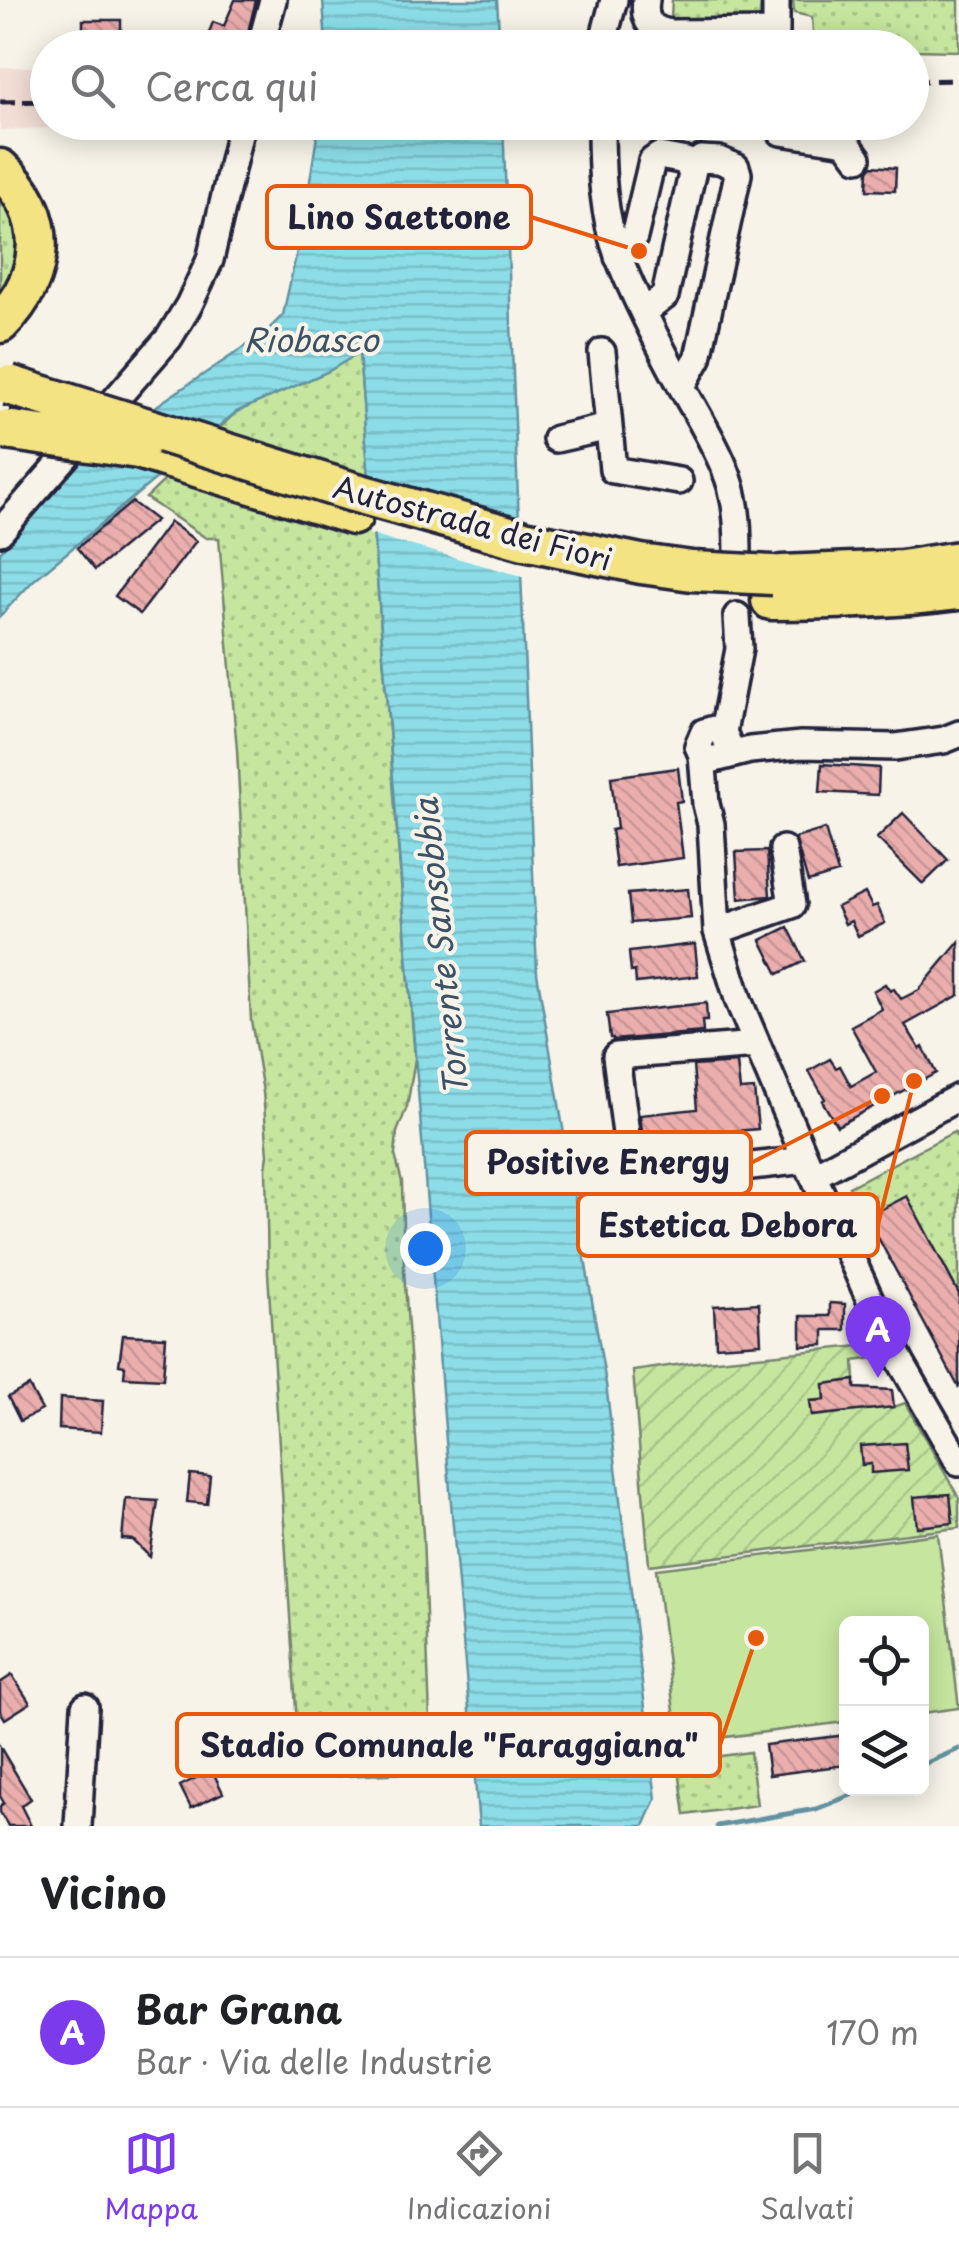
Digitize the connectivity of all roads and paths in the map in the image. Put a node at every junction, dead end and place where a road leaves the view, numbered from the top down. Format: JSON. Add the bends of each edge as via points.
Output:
{"nodes":[{"id":1,"x":273,"y":0,"type":"edge"},
{"id":2,"x":596,"y":0,"type":"edge"},
{"id":3,"x":614,"y":0,"type":"edge"},
{"id":4,"x":646,"y":0,"type":"edge"},
{"id":5,"x":776,"y":0,"type":"edge"},
{"id":6,"x":265,"y":30,"type":"edge"},
{"id":7,"x":598,"y":30,"type":"edge"},
{"id":8,"x":605,"y":30,"type":"edge"},
{"id":9,"x":657,"y":30,"type":"edge"},
{"id":10,"x":778,"y":30,"type":"edge"},
{"id":11,"x":238,"y":140,"type":"edge"},
{"id":12,"x":601,"y":140,"type":"edge"},
{"id":13,"x":833,"y":140,"type":"edge"},
{"id":14,"x":858,"y":158,"type":"dead end"},
{"id":15,"x":0,"y":169,"type":"edge"},
{"id":16,"x":692,"y":174,"type":"junction"},
{"id":17,"x":618,"y":256,"type":"junction"},
{"id":18,"x":644,"y":312,"type":"junction"},
{"id":19,"x":0,"y":323,"type":"edge"},
{"id":20,"x":602,"y":352,"type":"dead end"},
{"id":21,"x":682,"y":386,"type":"junction"},
{"id":22,"x":3,"y":403,"type":"edge"},
{"id":23,"x":609,"y":427,"type":"junction"},
{"id":24,"x":556,"y":439,"type":"dead end"},
{"id":25,"x":679,"y":480,"type":"dead end"},
{"id":26,"x":0,"y":532,"type":"edge"},
{"id":27,"x":738,"y":561,"type":"dead end"},
{"id":28,"x":959,"y":562,"type":"edge"},
{"id":29,"x":772,"y":588,"type":"junction"},
{"id":30,"x":959,"y":590,"type":"edge"},
{"id":31,"x":737,"y":622,"type":"dead end"},
{"id":32,"x":959,"y":734,"type":"edge"},
{"id":33,"x":718,"y":745,"type":"junction"},
{"id":34,"x":782,"y":849,"type":"dead end"},
{"id":35,"x":717,"y":932,"type":"junction"},
{"id":36,"x":757,"y":1045,"type":"junction"},
{"id":37,"x":959,"y":1097,"type":"edge"},
{"id":38,"x":810,"y":1168,"type":"junction"},
{"id":39,"x":959,"y":1463,"type":"edge"},
{"id":40,"x":85,"y":1707,"type":"dead end"},
{"id":41,"x":78,"y":1826,"type":"edge"}],
"edges":[{"from":1,"to":6,"type":"street"},
{"from":2,"to":7,"type":"street"},
{"from":3,"to":8,"type":"street"},
{"from":4,"to":9,"type":"street","via":[[649,24]]},
{"from":5,"to":10,"type":"street"},
{"from":11,"to":26,"type":"street","via":[[210,260],[169,338]]},
{"from":12,"to":17,"type":"street","via":[[601,180]]},
{"from":13,"to":14,"type":"street","via":[[846,142]]},
{"from":15,"to":19,"type":"highway","via":[[28,205],[38,251],[27,289]]},
{"from":16,"to":17,"type":"street","via":[[686,161],[652,161],[634,237]]},
{"from":16,"to":18,"type":"street","via":[[665,296]]},
{"from":16,"to":21,"type":"street","via":[[701,160],[719,160],[738,174],[698,358]]},
{"from":17,"to":18,"type":"street"},
{"from":18,"to":21,"type":"street"},
{"from":20,"to":23,"type":"street"},
{"from":21,"to":27,"type":"street","via":[[730,480]]},
{"from":22,"to":29,"type":"highway","name":"Autostrada dei Fiori","bridge":true,"via":[[524,540]]},
{"from":22,"to":29,"type":"highway","name":"Autostrada dei Fiori","bridge":true,"via":[[353,515],[541,567],[641,587]]},
{"from":23,"to":24,"type":"street"},
{"from":23,"to":25,"type":"street","via":[[613,470]]},
{"from":28,"to":29,"type":"highway","name":"Autostrada dei Fiori"},
{"from":29,"to":30,"type":"highway","name":"Autostrada dei Fiori","via":[[862,598]]},
{"from":31,"to":33,"type":"street","via":[[739,649]]},
{"from":32,"to":33,"type":"street","via":[[895,748]]},
{"from":33,"to":35,"type":"street","via":[[710,818]]},
{"from":34,"to":35,"type":"street","via":[[792,905]]},
{"from":35,"to":36,"type":"street"},
{"from":36,"to":38,"type":"street"},
{"from":36,"to":38,"type":"street","via":[[616,1056],[629,1156],[687,1152],[689,1172]]},
{"from":37,"to":38,"type":"street"},
{"from":38,"to":39,"type":"street","via":[[901,1362]]},
{"from":40,"to":41,"type":"street"}]}
